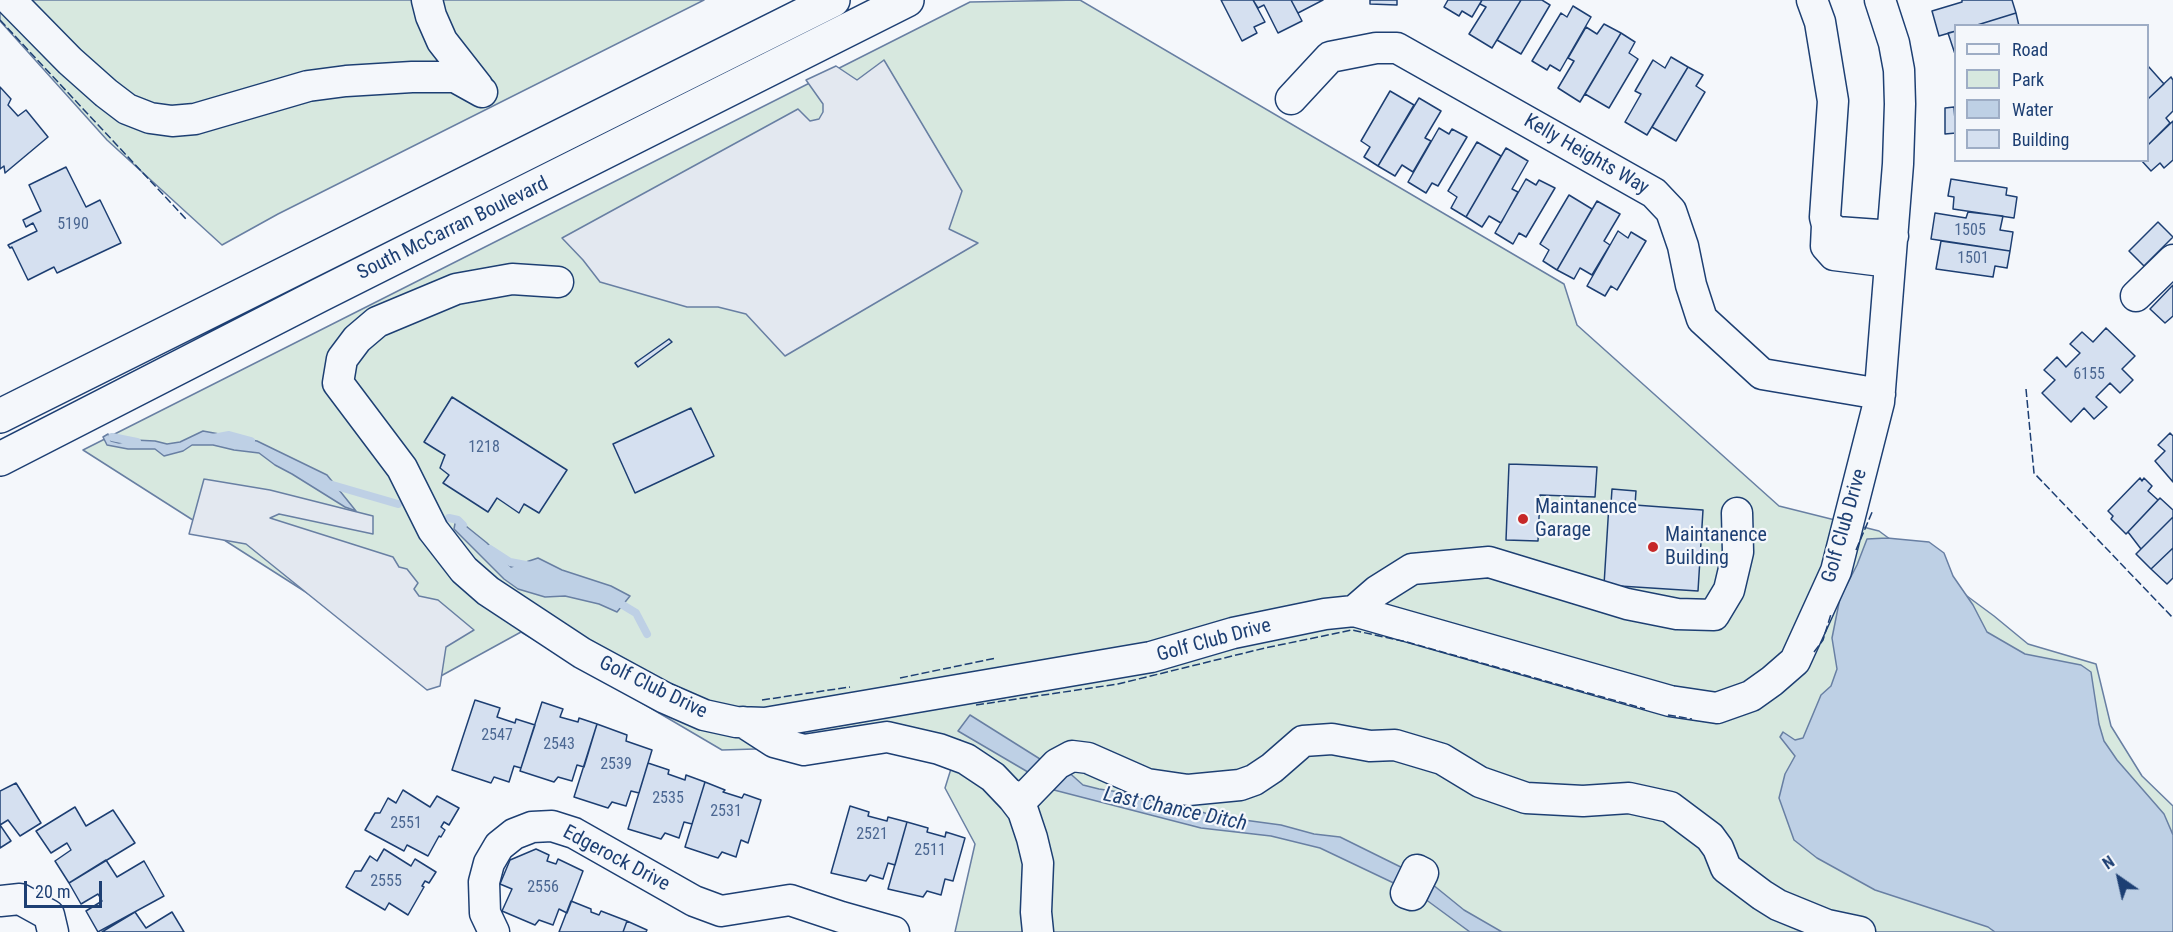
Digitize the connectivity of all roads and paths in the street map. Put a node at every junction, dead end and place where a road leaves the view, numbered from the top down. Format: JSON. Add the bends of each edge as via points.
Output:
{"nodes":[{"id":1,"x":10,"y":0,"type":"edge"},
{"id":2,"x":427,"y":0,"type":"edge"},
{"id":3,"x":832,"y":0,"type":"edge"},
{"id":4,"x":907,"y":0,"type":"edge"},
{"id":5,"x":1812,"y":0,"type":"edge"},
{"id":6,"x":1880,"y":0,"type":"edge"},
{"id":7,"x":1291,"y":99,"type":"dead end"},
{"id":8,"x":1891,"y":249,"type":"junction"},
{"id":9,"x":2173,"y":260,"type":"edge"},
{"id":10,"x":558,"y":282,"type":"dead end"},
{"id":11,"x":2136,"y":296,"type":"dead end"},
{"id":12,"x":1880,"y":394,"type":"junction"},
{"id":13,"x":0,"y":416,"type":"edge"},
{"id":14,"x":0,"y":459,"type":"edge"},
{"id":15,"x":1737,"y":513,"type":"dead end"},
{"id":16,"x":1354,"y":611,"type":"junction"},
{"id":17,"x":743,"y":722,"type":"junction"},
{"id":18,"x":1023,"y":792,"type":"junction"},
{"id":19,"x":0,"y":901,"type":"edge"},
{"id":20,"x":53,"y":932,"type":"edge"},
{"id":21,"x":494,"y":932,"type":"edge"},
{"id":22,"x":894,"y":932,"type":"edge"},
{"id":23,"x":1038,"y":932,"type":"edge"},
{"id":24,"x":1860,"y":932,"type":"edge"}],
"edges":[{"from":1,"to":2,"type":"street","via":[[70,61],[127,109],[172,121],[308,86],[346,81],[455,77],[482,92],[442,41]]},
{"from":3,"to":13,"type":"main road","name":"South McCarran Boulevard"},
{"from":4,"to":14,"type":"main road","name":"South McCarran Boulevard"},
{"from":5,"to":8,"type":"street","via":[[1820,22],[1833,101],[1827,225],[1837,232]]},
{"from":6,"to":8,"type":"street","name":"Golf Club Drive","via":[[1899,70],[1898,164]]},
{"from":7,"to":12,"type":"street","name":"Kelly Heights Way","via":[[1330,57],[1397,48],[1653,193],[1671,211],[1702,319],[1762,374]]},
{"from":8,"to":12,"type":"street","name":"Golf Club Drive"},
{"from":9,"to":11,"type":"street"},
{"from":10,"to":17,"type":"street","name":"Golf Club Drive","via":[[512,279],[456,289],[377,322],[342,359],[338,383],[402,468],[433,530],[460,566],[488,591],[582,653],[665,698],[704,715]]},
{"from":12,"to":16,"type":"street","name":"Golf Club Drive","via":[[1836,571],[1795,661],[1751,696],[1717,708],[1670,701]]},
{"from":15,"to":16,"type":"street","via":[[1738,552],[1729,590],[1714,615],[1677,614],[1627,604],[1489,562],[1412,569]]},
{"from":16,"to":17,"type":"street","name":"Golf Club Drive","via":[[1233,633],[1151,657],[1099,667],[765,723]]},
{"from":17,"to":18,"type":"street","via":[[774,742],[804,750],[887,736],[966,759]]},
{"from":18,"to":23,"type":"street","via":[[1023,812],[1038,863]]},
{"from":18,"to":24,"type":"street","via":[[1072,756],[1080,755],[1147,784],[1188,790],[1254,780],[1302,741],[1332,739],[1370,747],[1395,745],[1442,759],[1480,782],[1526,798],[1629,798],[1670,807],[1710,837],[1726,868],[1762,895],[1827,925]]},
{"from":19,"to":20,"type":"street","via":[[20,899],[50,915]]},
{"from":21,"to":22,"type":"street","name":"Edgerock Drive","via":[[485,913],[484,882],[489,863],[514,834],[532,827],[552,826],[574,833],[694,901],[721,911],[790,900]]}]}
